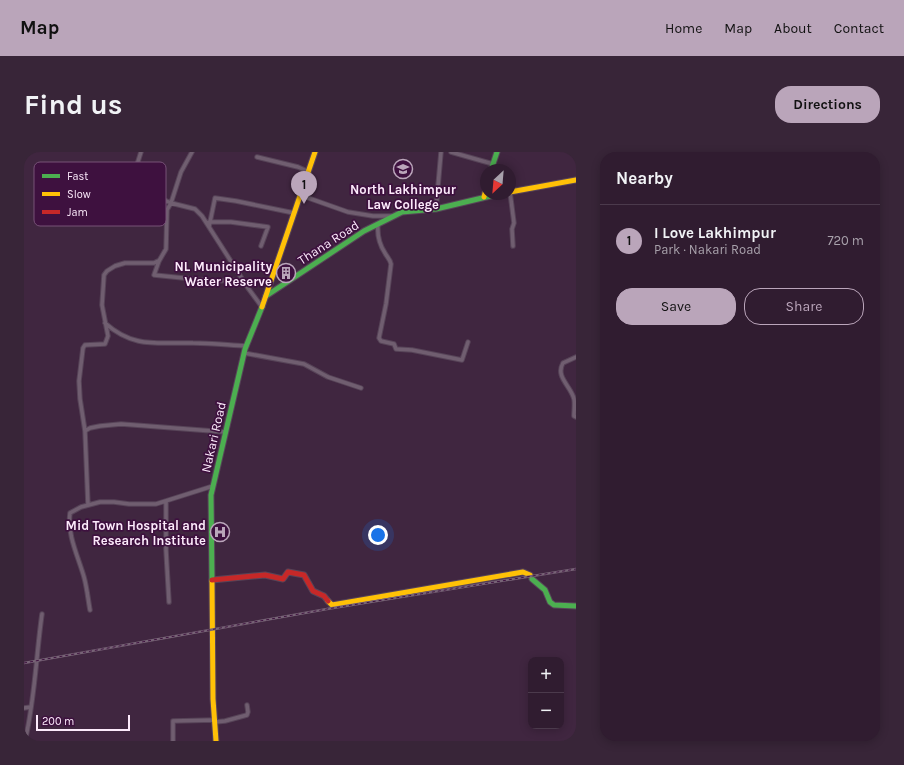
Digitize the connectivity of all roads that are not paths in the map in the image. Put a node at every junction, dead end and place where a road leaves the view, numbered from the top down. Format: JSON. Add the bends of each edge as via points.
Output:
{"nodes":[{"id":1,"x":141,"y":152,"type":"edge"},
{"id":2,"x":192,"y":152,"type":"edge"},
{"id":3,"x":315,"y":152,"type":"edge"},
{"id":4,"x":441,"y":152,"type":"edge"},
{"id":5,"x":451,"y":152,"type":"edge"},
{"id":6,"x":497,"y":152,"type":"edge"},
{"id":7,"x":256,"y":158,"type":"dead end"},
{"id":8,"x":138,"y":162,"type":"edge"},
{"id":9,"x":493,"y":164,"type":"joint"},
{"id":10,"x":309,"y":172,"type":"junction"},
{"id":11,"x":576,"y":180,"type":"edge"},
{"id":12,"x":516,"y":191,"type":"edge"},
{"id":13,"x":300,"y":195,"type":"junction"},
{"id":14,"x":480,"y":198,"type":"edge"},
{"id":15,"x":511,"y":200,"type":"edge"},
{"id":16,"x":166,"y":201,"type":"edge"},
{"id":17,"x":171,"y":203,"type":"junction"},
{"id":18,"x":436,"y":209,"type":"junction"},
{"id":19,"x":294,"y":213,"type":"junction"},
{"id":20,"x":394,"y":216,"type":"junction"},
{"id":21,"x":208,"y":222,"type":"junction"},
{"id":22,"x":378,"y":224,"type":"junction"},
{"id":23,"x":261,"y":246,"type":"dead end"},
{"id":24,"x":513,"y":246,"type":"dead end"},
{"id":25,"x":159,"y":261,"type":"junction"},
{"id":26,"x":272,"y":279,"type":"junction"},
{"id":27,"x":242,"y":280,"type":"junction"},
{"id":28,"x":280,"y":286,"type":"junction"},
{"id":29,"x":266,"y":296,"type":"junction"},
{"id":30,"x":262,"y":307,"type":"junction"},
{"id":31,"x":105,"y":323,"type":"junction"},
{"id":32,"x":468,"y":342,"type":"dead end"},
{"id":33,"x":246,"y":346,"type":"junction"},
{"id":34,"x":244,"y":353,"type":"junction"},
{"id":35,"x":576,"y":357,"type":"edge"},
{"id":36,"x":361,"y":388,"type":"dead end"},
{"id":37,"x":576,"y":417,"type":"edge"},
{"id":38,"x":85,"y":431,"type":"junction"},
{"id":39,"x":226,"y":432,"type":"junction"},
{"id":40,"x":213,"y":486,"type":"junction"},
{"id":41,"x":166,"y":502,"type":"junction"},
{"id":42,"x":88,"y":505,"type":"junction"},
{"id":43,"x":212,"y":580,"type":"junction"},
{"id":44,"x":169,"y":602,"type":"dead end"},
{"id":45,"x":576,"y":606,"type":"edge"},
{"id":46,"x":90,"y":610,"type":"dead end"},
{"id":47,"x":42,"y":614,"type":"dead end"},
{"id":48,"x":247,"y":705,"type":"dead end"},
{"id":49,"x":31,"y":707,"type":"junction"},
{"id":50,"x":24,"y":708,"type":"edge"},
{"id":51,"x":215,"y":721,"type":"junction"},
{"id":52,"x":25,"y":741,"type":"edge"},
{"id":53,"x":173,"y":741,"type":"edge"},
{"id":54,"x":216,"y":741,"type":"edge"}],
"edges":[{"from":1,"to":8,"type":"street"},
{"from":2,"to":17,"type":"street","via":[[181,172]]},
{"from":3,"to":10,"type":"street","name":"Nakari Road"},
{"from":4,"to":18,"type":"street"},
{"from":5,"to":9,"type":"street"},
{"from":6,"to":9,"type":"street"},
{"from":7,"to":10,"type":"street","via":[[298,167]]},
{"from":10,"to":13,"type":"street","name":"Nakari Road"},
{"from":11,"to":12,"type":"street"},
{"from":13,"to":19,"type":"street","name":"Nakari Road"},
{"from":13,"to":20,"type":"street","via":[[348,212]]},
{"from":14,"to":18,"type":"street","name":"Thana Road"},
{"from":15,"to":24,"type":"street"},
{"from":16,"to":17,"type":"street"},
{"from":17,"to":21,"type":"street","via":[[195,209]]},
{"from":17,"to":25,"type":"street","via":[[167,210],[166,249]]},
{"from":18,"to":20,"type":"street","name":"Thana Road","via":[[402,212]]},
{"from":19,"to":21,"type":"street","via":[[215,198]]},
{"from":19,"to":26,"type":"street","name":"Nakari Road"},
{"from":20,"to":22,"type":"street","name":"Thana Road"},
{"from":21,"to":23,"type":"street","via":[[268,227]]},
{"from":21,"to":27,"type":"street"},
{"from":22,"to":28,"type":"street","name":"Thana Road"},
{"from":22,"to":32,"type":"street","via":[[378,240],[391,260],[379,338],[394,344],[396,349],[462,360]]},
{"from":25,"to":27,"type":"street","via":[[154,275],[213,281]]},
{"from":25,"to":31,"type":"street","via":[[125,263],[107,271],[104,275],[102,305]]},
{"from":26,"to":28,"type":"street"},
{"from":26,"to":29,"type":"street","name":"Nakari Road"},
{"from":27,"to":30,"type":"street"},
{"from":28,"to":29,"type":"street","name":"Thana Road"},
{"from":29,"to":30,"type":"street","name":"Nakari Road"},
{"from":30,"to":33,"type":"street","name":"Nakari Road"},
{"from":31,"to":33,"type":"street","via":[[115,332],[148,344],[202,343]]},
{"from":31,"to":38,"type":"street","via":[[108,336],[105,344],[85,345],[83,348],[79,381]]},
{"from":33,"to":34,"type":"street","name":"Nakari Road"},
{"from":34,"to":36,"type":"street","via":[[304,364],[328,378]]},
{"from":34,"to":39,"type":"street","name":"Nakari Road"},
{"from":35,"to":37,"type":"street","via":[[563,363],[561,369],[563,379],[574,399]]},
{"from":38,"to":39,"type":"street","via":[[100,426],[121,424]]},
{"from":38,"to":42,"type":"street"},
{"from":39,"to":40,"type":"street","name":"Nakari Road"},
{"from":40,"to":41,"type":"street"},
{"from":40,"to":43,"type":"street","name":"Nakari Road"},
{"from":41,"to":42,"type":"street","via":[[100,502]]},
{"from":41,"to":44,"type":"street"},
{"from":42,"to":46,"type":"street","via":[[70,513],[70,518],[73,543],[84,578]]},
{"from":43,"to":45,"type":"street","via":[[265,576],[283,579],[288,572],[305,576],[313,591],[324,596],[331,604],[335,604],[523,572],[545,590],[554,605]]},
{"from":43,"to":51,"type":"street","name":"Nakari Road"},
{"from":47,"to":49,"type":"street"},
{"from":48,"to":51,"type":"street","via":[[247,715]]},
{"from":49,"to":50,"type":"street"},
{"from":49,"to":52,"type":"street"},
{"from":51,"to":53,"type":"street","via":[[173,721]]},
{"from":51,"to":54,"type":"street","name":"Nakari Road"}]}
